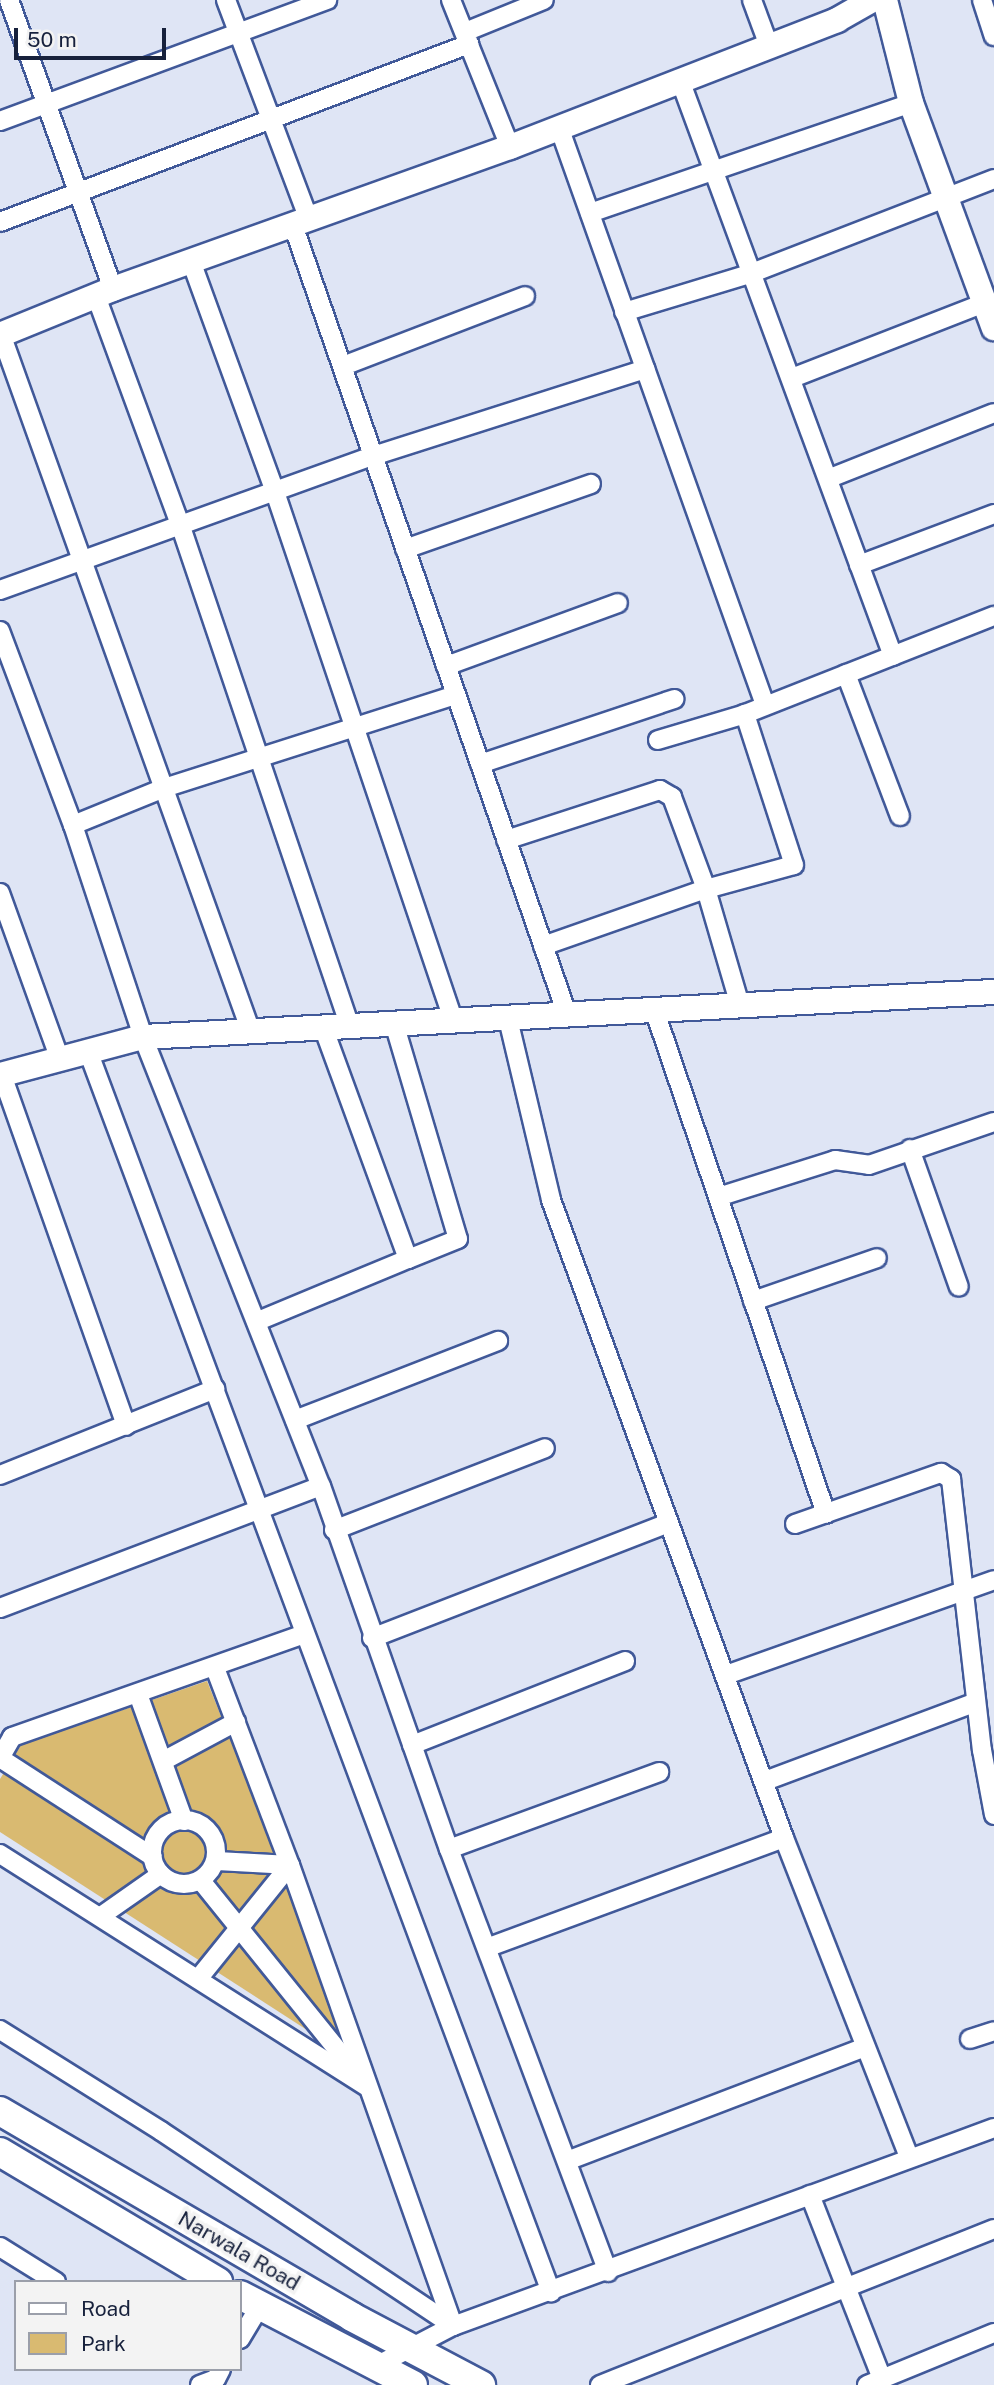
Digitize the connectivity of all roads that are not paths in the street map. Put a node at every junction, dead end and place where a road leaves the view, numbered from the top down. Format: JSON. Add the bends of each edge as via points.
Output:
{"nodes":[{"id":1,"x":29,"y":0,"type":"edge"},
{"id":2,"x":226,"y":0,"type":"edge"},
{"id":3,"x":327,"y":0,"type":"edge"},
{"id":4,"x":451,"y":0,"type":"edge"},
{"id":5,"x":544,"y":0,"type":"edge"},
{"id":6,"x":752,"y":0,"type":"edge"},
{"id":7,"x":872,"y":0,"type":"edge"},
{"id":8,"x":885,"y":0,"type":"edge"},
{"id":9,"x":982,"y":0,"type":"edge"},
{"id":10,"x":7,"y":6,"type":"edge"},
{"id":11,"x":239,"y":33,"type":"junction"},
{"id":12,"x":994,"y":36,"type":"edge"},
{"id":13,"x":467,"y":38,"type":"junction"},
{"id":14,"x":769,"y":46,"type":"junction"},
{"id":15,"x":680,"y":80,"type":"junction"},
{"id":16,"x":911,"y":103,"type":"junction"},
{"id":17,"x":46,"y":104,"type":"junction"},
{"id":18,"x":274,"y":120,"type":"junction"},
{"id":19,"x":0,"y":121,"type":"edge"},
{"id":20,"x":559,"y":127,"type":"junction"},
{"id":21,"x":510,"y":147,"type":"junction"},
{"id":22,"x":717,"y":173,"type":"junction"},
{"id":23,"x":994,"y":179,"type":"edge"},
{"id":24,"x":78,"y":193,"type":"junction"},
{"id":25,"x":947,"y":200,"type":"junction"},
{"id":26,"x":590,"y":213,"type":"junction"},
{"id":27,"x":0,"y":222,"type":"edge"},
{"id":28,"x":301,"y":223,"type":"junction"},
{"id":29,"x":191,"y":261,"type":"junction"},
{"id":30,"x":752,"y":273,"type":"junction"},
{"id":31,"x":105,"y":293,"type":"junction"},
{"id":32,"x":525,"y":296,"type":"dead end"},
{"id":33,"x":984,"y":303,"type":"junction"},
{"id":34,"x":624,"y":312,"type":"junction"},
{"id":35,"x":994,"y":328,"type":"edge"},
{"id":36,"x":1,"y":334,"type":"edge"},
{"id":37,"x":342,"y":366,"type":"junction"},
{"id":38,"x":645,"y":369,"type":"junction"},
{"id":39,"x":792,"y":378,"type":"junction"},
{"id":40,"x":994,"y":413,"type":"edge"},
{"id":41,"x":373,"y":456,"type":"junction"},
{"id":42,"x":830,"y":478,"type":"junction"},
{"id":43,"x":591,"y":484,"type":"dead end"},
{"id":44,"x":275,"y":492,"type":"junction"},
{"id":45,"x":994,"y":514,"type":"edge"},
{"id":46,"x":180,"y":524,"type":"junction"},
{"id":47,"x":405,"y":549,"type":"junction"},
{"id":48,"x":82,"y":561,"type":"junction"},
{"id":49,"x":859,"y":565,"type":"junction"},
{"id":50,"x":0,"y":590,"type":"edge"},
{"id":51,"x":618,"y":603,"type":"dead end"},
{"id":52,"x":994,"y":616,"type":"edge"},
{"id":53,"x":0,"y":631,"type":"edge"},
{"id":54,"x":893,"y":656,"type":"junction"},
{"id":55,"x":446,"y":666,"type":"junction"},
{"id":56,"x":846,"y":674,"type":"junction"},
{"id":57,"x":456,"y":695,"type":"junction"},
{"id":58,"x":674,"y":699,"type":"dead end"},
{"id":59,"x":765,"y":705,"type":"junction"},
{"id":60,"x":745,"y":714,"type":"junction"},
{"id":61,"x":355,"y":727,"type":"junction"},
{"id":62,"x":658,"y":740,"type":"dead end"},
{"id":63,"x":259,"y":757,"type":"junction"},
{"id":64,"x":480,"y":764,"type":"junction"},
{"id":65,"x":164,"y":788,"type":"junction"},
{"id":66,"x":900,"y":816,"type":"dead end"},
{"id":67,"x":73,"y":825,"type":"junction"},
{"id":68,"x":506,"y":840,"type":"junction"},
{"id":69,"x":706,"y":889,"type":"junction"},
{"id":70,"x":0,"y":893,"type":"edge"},
{"id":71,"x":543,"y":946,"type":"junction"},
{"id":72,"x":994,"y":992,"type":"edge"},
{"id":73,"x":740,"y":1005,"type":"junction"},
{"id":74,"x":655,"y":1012,"type":"junction"},
{"id":75,"x":568,"y":1017,"type":"junction"},
{"id":76,"x":453,"y":1019,"type":"junction"},
{"id":77,"x":508,"y":1019,"type":"junction"},
{"id":78,"x":394,"y":1023,"type":"junction"},
{"id":79,"x":349,"y":1024,"type":"junction"},
{"id":80,"x":323,"y":1027,"type":"junction"},
{"id":81,"x":250,"y":1028,"type":"junction"},
{"id":82,"x":143,"y":1037,"type":"junction"},
{"id":83,"x":88,"y":1051,"type":"junction"},
{"id":84,"x":60,"y":1060,"type":"junction"},
{"id":85,"x":1,"y":1075,"type":"edge"},
{"id":86,"x":994,"y":1122,"type":"edge"},
{"id":87,"x":910,"y":1149,"type":"junction"},
{"id":88,"x":718,"y":1197,"type":"junction"},
{"id":89,"x":877,"y":1258,"type":"dead end"},
{"id":90,"x":408,"y":1259,"type":"junction"},
{"id":91,"x":959,"y":1287,"type":"dead end"},
{"id":92,"x":753,"y":1301,"type":"junction"},
{"id":93,"x":258,"y":1321,"type":"junction"},
{"id":94,"x":498,"y":1340,"type":"dead end"},
{"id":95,"x":215,"y":1388,"type":"junction"},
{"id":96,"x":295,"y":1420,"type":"junction"},
{"id":97,"x":126,"y":1426,"type":"junction"},
{"id":98,"x":545,"y":1448,"type":"dead end"},
{"id":99,"x":0,"y":1475,"type":"edge"},
{"id":100,"x":321,"y":1486,"type":"junction"},
{"id":101,"x":259,"y":1508,"type":"junction"},
{"id":102,"x":826,"y":1514,"type":"junction"},
{"id":103,"x":668,"y":1523,"type":"junction"},
{"id":104,"x":794,"y":1524,"type":"dead end"},
{"id":105,"x":334,"y":1530,"type":"junction"},
{"id":106,"x":994,"y":1580,"type":"edge"},
{"id":107,"x":965,"y":1588,"type":"junction"},
{"id":108,"x":0,"y":1608,"type":"edge"},
{"id":109,"x":304,"y":1634,"type":"junction"},
{"id":110,"x":372,"y":1638,"type":"junction"},
{"id":111,"x":625,"y":1661,"type":"dead end"},
{"id":112,"x":215,"y":1668,"type":"junction"},
{"id":113,"x":726,"y":1675,"type":"junction"},
{"id":114,"x":138,"y":1694,"type":"junction"},
{"id":115,"x":976,"y":1702,"type":"junction"},
{"id":116,"x":236,"y":1722,"type":"junction"},
{"id":117,"x":412,"y":1745,"type":"junction"},
{"id":118,"x":0,"y":1758,"type":"edge"},
{"id":119,"x":163,"y":1761,"type":"junction"},
{"id":120,"x":659,"y":1772,"type":"dead end"},
{"id":121,"x":765,"y":1781,"type":"junction"},
{"id":122,"x":994,"y":1815,"type":"edge"},
{"id":123,"x":184,"y":1821,"type":"junction"},
{"id":124,"x":784,"y":1838,"type":"junction"},
{"id":125,"x":449,"y":1849,"type":"junction"},
{"id":126,"x":0,"y":1854,"type":"edge"},
{"id":127,"x":217,"y":1861,"type":"junction"},
{"id":128,"x":157,"y":1865,"type":"junction"},
{"id":129,"x":290,"y":1865,"type":"junction"},
{"id":130,"x":202,"y":1882,"type":"junction"},
{"id":131,"x":101,"y":1916,"type":"junction"},
{"id":132,"x":241,"y":1927,"type":"junction"},
{"id":133,"x":489,"y":1947,"type":"junction"},
{"id":134,"x":198,"y":1979,"type":"junction"},
{"id":135,"x":0,"y":2030,"type":"edge"},
{"id":136,"x":994,"y":2031,"type":"edge"},
{"id":137,"x":970,"y":2039,"type":"dead end"},
{"id":138,"x":863,"y":2048,"type":"junction"},
{"id":139,"x":366,"y":2086,"type":"junction"},
{"id":140,"x":0,"y":2111,"type":"edge"},
{"id":141,"x":994,"y":2128,"type":"edge"},
{"id":142,"x":0,"y":2152,"type":"edge"},
{"id":143,"x":909,"y":2157,"type":"junction"},
{"id":144,"x":567,"y":2161,"type":"junction"},
{"id":145,"x":810,"y":2195,"type":"junction"},
{"id":146,"x":994,"y":2229,"type":"edge"},
{"id":147,"x":0,"y":2247,"type":"edge"},
{"id":148,"x":608,"y":2272,"type":"junction"},
{"id":149,"x":53,"y":2280,"type":"edge"},
{"id":150,"x":215,"y":2280,"type":"edge"},
{"id":151,"x":848,"y":2285,"type":"junction"},
{"id":152,"x":551,"y":2292,"type":"junction"},
{"id":153,"x":250,"y":2301,"type":"edge"},
{"id":154,"x":453,"y":2326,"type":"junction"},
{"id":155,"x":242,"y":2331,"type":"edge"},
{"id":156,"x":994,"y":2333,"type":"edge"},
{"id":157,"x":409,"y":2347,"type":"junction"},
{"id":158,"x":376,"y":2367,"type":"junction"},
{"id":159,"x":874,"y":2382,"type":"edge"},
{"id":160,"x":413,"y":2385,"type":"edge"},
{"id":161,"x":481,"y":2385,"type":"edge"},
{"id":162,"x":600,"y":2385,"type":"edge"}],
"edges":[{"from":1,"to":10,"type":"street"},
{"from":2,"to":11,"type":"street"},
{"from":3,"to":11,"type":"street"},
{"from":4,"to":13,"type":"street"},
{"from":5,"to":13,"type":"street"},
{"from":6,"to":14,"type":"street"},
{"from":7,"to":14,"type":"street","via":[[837,20]]},
{"from":8,"to":16,"type":"street"},
{"from":9,"to":12,"type":"street"},
{"from":10,"to":17,"type":"street"},
{"from":11,"to":17,"type":"street"},
{"from":11,"to":18,"type":"street"},
{"from":13,"to":18,"type":"street"},
{"from":13,"to":21,"type":"street"},
{"from":14,"to":15,"type":"street"},
{"from":15,"to":20,"type":"street"},
{"from":15,"to":22,"type":"street"},
{"from":16,"to":22,"type":"street"},
{"from":16,"to":25,"type":"street"},
{"from":17,"to":19,"type":"street"},
{"from":17,"to":24,"type":"street"},
{"from":18,"to":24,"type":"street"},
{"from":18,"to":28,"type":"street"},
{"from":20,"to":21,"type":"street"},
{"from":20,"to":26,"type":"street"},
{"from":21,"to":28,"type":"street"},
{"from":22,"to":26,"type":"street"},
{"from":22,"to":30,"type":"street"},
{"from":23,"to":25,"type":"street"},
{"from":24,"to":27,"type":"street"},
{"from":24,"to":31,"type":"street"},
{"from":25,"to":30,"type":"street"},
{"from":25,"to":33,"type":"street"},
{"from":26,"to":34,"type":"street"},
{"from":28,"to":29,"type":"street"},
{"from":28,"to":37,"type":"street"},
{"from":29,"to":31,"type":"street"},
{"from":29,"to":44,"type":"street"},
{"from":30,"to":34,"type":"street"},
{"from":30,"to":39,"type":"street"},
{"from":31,"to":36,"type":"street"},
{"from":31,"to":46,"type":"street"},
{"from":32,"to":37,"type":"street"},
{"from":33,"to":35,"type":"street"},
{"from":33,"to":39,"type":"street"},
{"from":34,"to":38,"type":"street"},
{"from":36,"to":48,"type":"street"},
{"from":37,"to":41,"type":"street"},
{"from":38,"to":41,"type":"street"},
{"from":38,"to":59,"type":"street"},
{"from":39,"to":42,"type":"street"},
{"from":40,"to":42,"type":"street"},
{"from":41,"to":44,"type":"street"},
{"from":41,"to":47,"type":"street"},
{"from":42,"to":49,"type":"street"},
{"from":43,"to":47,"type":"street"},
{"from":44,"to":46,"type":"street"},
{"from":44,"to":61,"type":"street"},
{"from":45,"to":49,"type":"street"},
{"from":46,"to":48,"type":"street"},
{"from":46,"to":63,"type":"street"},
{"from":47,"to":55,"type":"street"},
{"from":48,"to":50,"type":"street"},
{"from":48,"to":65,"type":"street"},
{"from":49,"to":54,"type":"street"},
{"from":51,"to":55,"type":"street"},
{"from":52,"to":54,"type":"street"},
{"from":53,"to":67,"type":"street"},
{"from":54,"to":56,"type":"street"},
{"from":55,"to":57,"type":"street"},
{"from":56,"to":59,"type":"street"},
{"from":56,"to":66,"type":"street"},
{"from":57,"to":61,"type":"street"},
{"from":57,"to":64,"type":"street"},
{"from":58,"to":64,"type":"street"},
{"from":59,"to":60,"type":"street"},
{"from":60,"to":62,"type":"street"},
{"from":60,"to":69,"type":"street","via":[[793,865]]},
{"from":61,"to":63,"type":"street"},
{"from":61,"to":76,"type":"street"},
{"from":63,"to":65,"type":"street"},
{"from":63,"to":79,"type":"street"},
{"from":64,"to":68,"type":"street"},
{"from":65,"to":67,"type":"street"},
{"from":65,"to":81,"type":"street"},
{"from":67,"to":82,"type":"street"},
{"from":68,"to":69,"type":"street","via":[[660,790],[672,797]]},
{"from":68,"to":71,"type":"street"},
{"from":69,"to":71,"type":"street"},
{"from":69,"to":73,"type":"street"},
{"from":70,"to":84,"type":"street"},
{"from":71,"to":75,"type":"street"},
{"from":72,"to":73,"type":"street"},
{"from":73,"to":74,"type":"street"},
{"from":74,"to":75,"type":"street"},
{"from":74,"to":88,"type":"street"},
{"from":75,"to":77,"type":"street"},
{"from":76,"to":77,"type":"street"},
{"from":76,"to":78,"type":"street"},
{"from":77,"to":103,"type":"street","via":[[551,1200]]},
{"from":78,"to":79,"type":"street"},
{"from":78,"to":90,"type":"street","via":[[458,1240]]},
{"from":79,"to":80,"type":"street"},
{"from":80,"to":81,"type":"street"},
{"from":80,"to":90,"type":"street"},
{"from":81,"to":82,"type":"street"},
{"from":82,"to":83,"type":"street"},
{"from":82,"to":93,"type":"street"},
{"from":83,"to":84,"type":"street"},
{"from":83,"to":95,"type":"street"},
{"from":84,"to":85,"type":"street"},
{"from":85,"to":97,"type":"street"},
{"from":86,"to":87,"type":"street"},
{"from":87,"to":88,"type":"street","via":[[869,1165],[835,1160]]},
{"from":87,"to":91,"type":"street"},
{"from":88,"to":92,"type":"street"},
{"from":89,"to":92,"type":"street"},
{"from":90,"to":93,"type":"street"},
{"from":92,"to":102,"type":"street"},
{"from":93,"to":96,"type":"street"},
{"from":94,"to":96,"type":"street"},
{"from":95,"to":97,"type":"street"},
{"from":95,"to":101,"type":"street"},
{"from":96,"to":100,"type":"street"},
{"from":97,"to":99,"type":"street"},
{"from":98,"to":105,"type":"street"},
{"from":100,"to":101,"type":"street"},
{"from":100,"to":105,"type":"street"},
{"from":101,"to":108,"type":"street"},
{"from":101,"to":109,"type":"street"},
{"from":102,"to":104,"type":"street"},
{"from":102,"to":107,"type":"street","via":[[941,1473],[951,1479]]},
{"from":103,"to":110,"type":"street"},
{"from":103,"to":113,"type":"street"},
{"from":105,"to":110,"type":"street"},
{"from":106,"to":107,"type":"street"},
{"from":107,"to":113,"type":"street"},
{"from":107,"to":115,"type":"street"},
{"from":109,"to":112,"type":"street"},
{"from":109,"to":152,"type":"street"},
{"from":110,"to":117,"type":"street"},
{"from":111,"to":117,"type":"street"},
{"from":112,"to":114,"type":"street"},
{"from":112,"to":116,"type":"street"},
{"from":113,"to":121,"type":"street"},
{"from":114,"to":118,"type":"street","via":[[12,1737]]},
{"from":114,"to":119,"type":"street"},
{"from":115,"to":121,"type":"street"},
{"from":115,"to":122,"type":"street"},
{"from":116,"to":119,"type":"street"},
{"from":116,"to":129,"type":"street"},
{"from":117,"to":125,"type":"street"},
{"from":118,"to":128,"type":"street"},
{"from":119,"to":123,"type":"street"},
{"from":120,"to":125,"type":"street"},
{"from":121,"to":124,"type":"street"},
{"from":123,"to":127,"type":"street","via":[[193,1820],[214,1835]]},
{"from":123,"to":128,"type":"street","via":[[167,1823],[152,1844]]},
{"from":124,"to":133,"type":"street"},
{"from":124,"to":138,"type":"street"},
{"from":125,"to":133,"type":"street"},
{"from":126,"to":131,"type":"street"},
{"from":127,"to":129,"type":"street"},
{"from":127,"to":130,"type":"street"},
{"from":128,"to":130,"type":"street","via":[[176,1885]]},
{"from":128,"to":131,"type":"street"},
{"from":129,"to":132,"type":"street"},
{"from":129,"to":139,"type":"street"},
{"from":130,"to":132,"type":"street"},
{"from":131,"to":134,"type":"street"},
{"from":132,"to":134,"type":"street"},
{"from":132,"to":139,"type":"street"},
{"from":133,"to":144,"type":"street"},
{"from":134,"to":139,"type":"street"},
{"from":135,"to":154,"type":"street"},
{"from":136,"to":137,"type":"street"},
{"from":138,"to":143,"type":"street"},
{"from":138,"to":144,"type":"street"},
{"from":139,"to":154,"type":"street"},
{"from":140,"to":157,"type":"main road","name":"Narwala Road"},
{"from":141,"to":143,"type":"street"},
{"from":142,"to":150,"type":"main road","name":"Narwala Road"},
{"from":143,"to":145,"type":"street"},
{"from":144,"to":148,"type":"street"},
{"from":145,"to":148,"type":"street"},
{"from":145,"to":151,"type":"street"},
{"from":146,"to":151,"type":"street"},
{"from":147,"to":149,"type":"street"},
{"from":148,"to":152,"type":"street"},
{"from":151,"to":159,"type":"street"},
{"from":151,"to":162,"type":"street"},
{"from":152,"to":154,"type":"street"},
{"from":153,"to":155,"type":"street"},
{"from":153,"to":158,"type":"main road","name":"Narwala Road"},
{"from":154,"to":157,"type":"street"},
{"from":156,"to":159,"type":"street"},
{"from":157,"to":158,"type":"street"},
{"from":157,"to":161,"type":"main road","name":"Narwala Road"},
{"from":158,"to":160,"type":"main road","name":"Narwala Road"}]}
